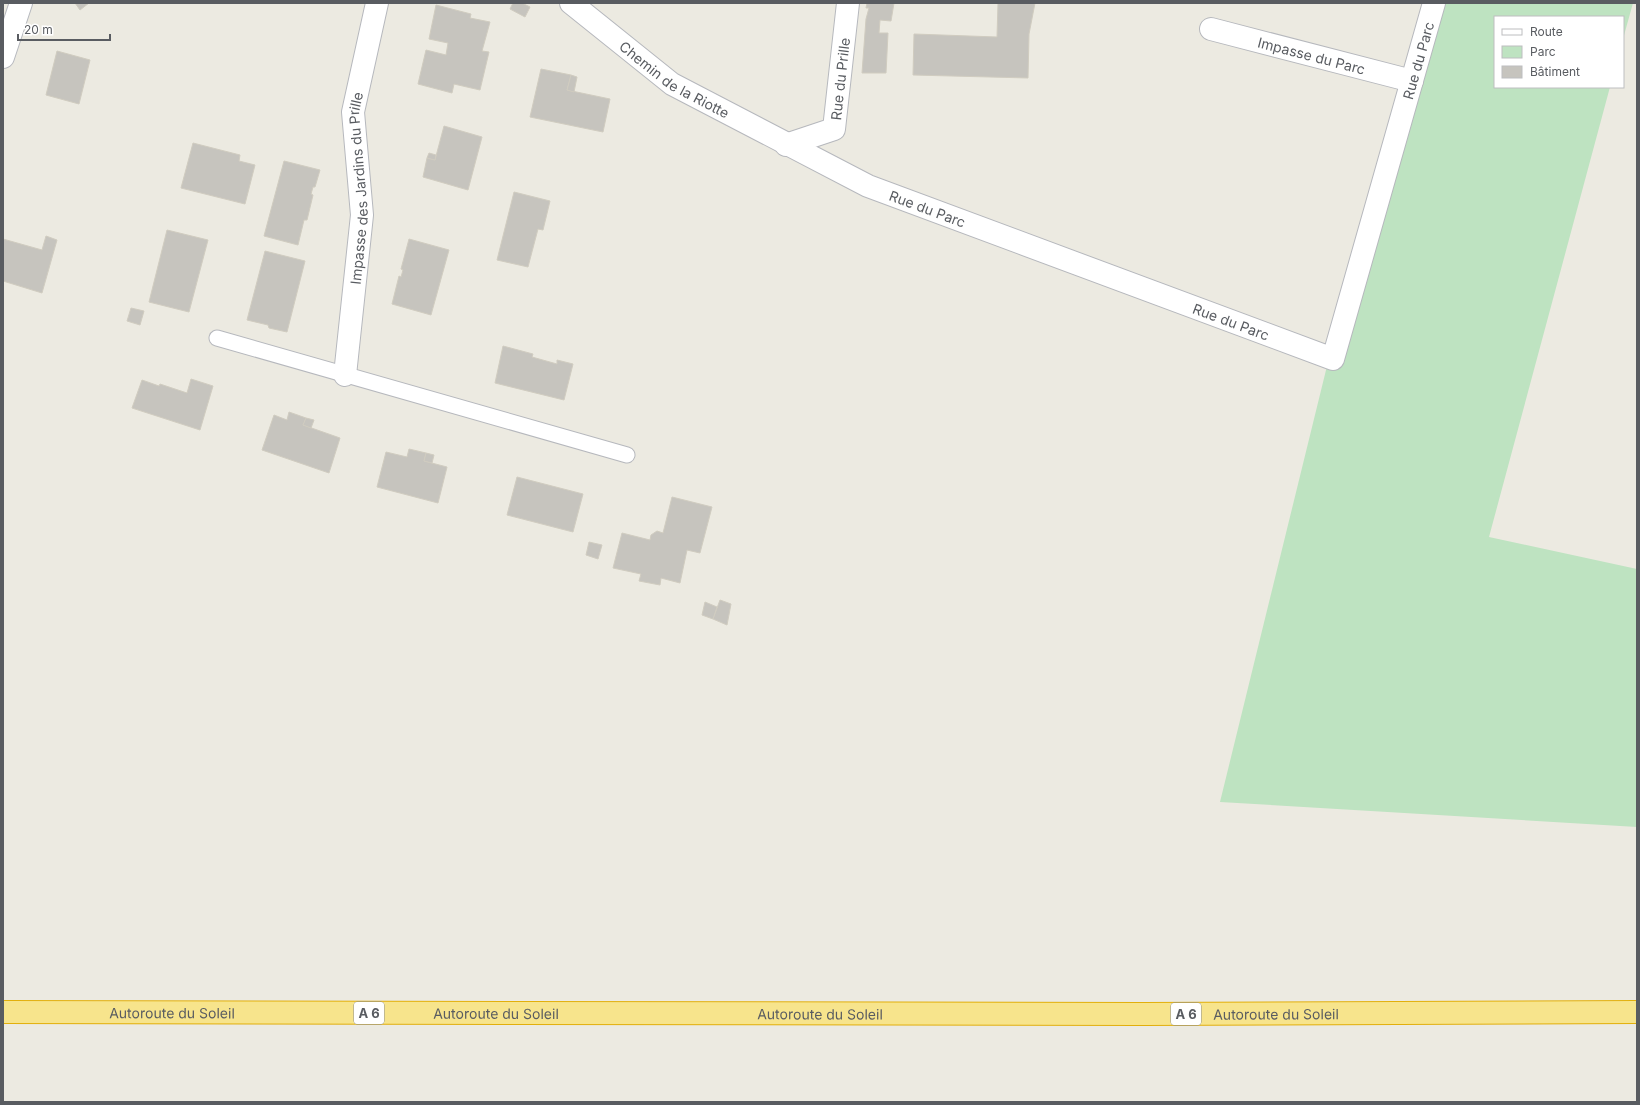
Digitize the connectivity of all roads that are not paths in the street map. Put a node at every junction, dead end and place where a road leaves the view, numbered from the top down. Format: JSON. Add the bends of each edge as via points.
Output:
{"nodes":[{"id":1,"x":21,"y":3,"type":"edge"},
{"id":2,"x":377,"y":3,"type":"edge"},
{"id":3,"x":571,"y":3,"type":"edge"},
{"id":4,"x":848,"y":3,"type":"edge"},
{"id":5,"x":1434,"y":3,"type":"edge"},
{"id":6,"x":1211,"y":29,"type":"dead end"},
{"id":7,"x":3,"y":57,"type":"edge"},
{"id":8,"x":1412,"y":81,"type":"junction"},
{"id":9,"x":786,"y":145,"type":"junction"},
{"id":10,"x":217,"y":338,"type":"dead end"},
{"id":11,"x":345,"y":375,"type":"junction"},
{"id":12,"x":627,"y":455,"type":"dead end"},
{"id":13,"x":3,"y":1012,"type":"edge"},
{"id":14,"x":1637,"y":1012,"type":"edge"}],
"edges":[{"from":1,"to":7,"type":"street"},
{"from":2,"to":11,"type":"street","name":"Impasse des Jardins du Prille","via":[[353,112],[362,215]]},
{"from":3,"to":9,"type":"street","name":"Chemin de la Riotte","via":[[672,84]]},
{"from":4,"to":9,"type":"street","name":"Rue du Prille","via":[[834,129]]},
{"from":5,"to":8,"type":"street","name":"Rue du Parc"},
{"from":6,"to":8,"type":"street","name":"Impasse du Parc"},
{"from":8,"to":9,"type":"street","name":"Rue du Parc","via":[[1333,360],[868,186]]},
{"from":10,"to":11,"type":"lane"},
{"from":11,"to":12,"type":"lane"},
{"from":13,"to":14,"type":"highway","name":"Autoroute du Soleil","number":"A 6"}]}
